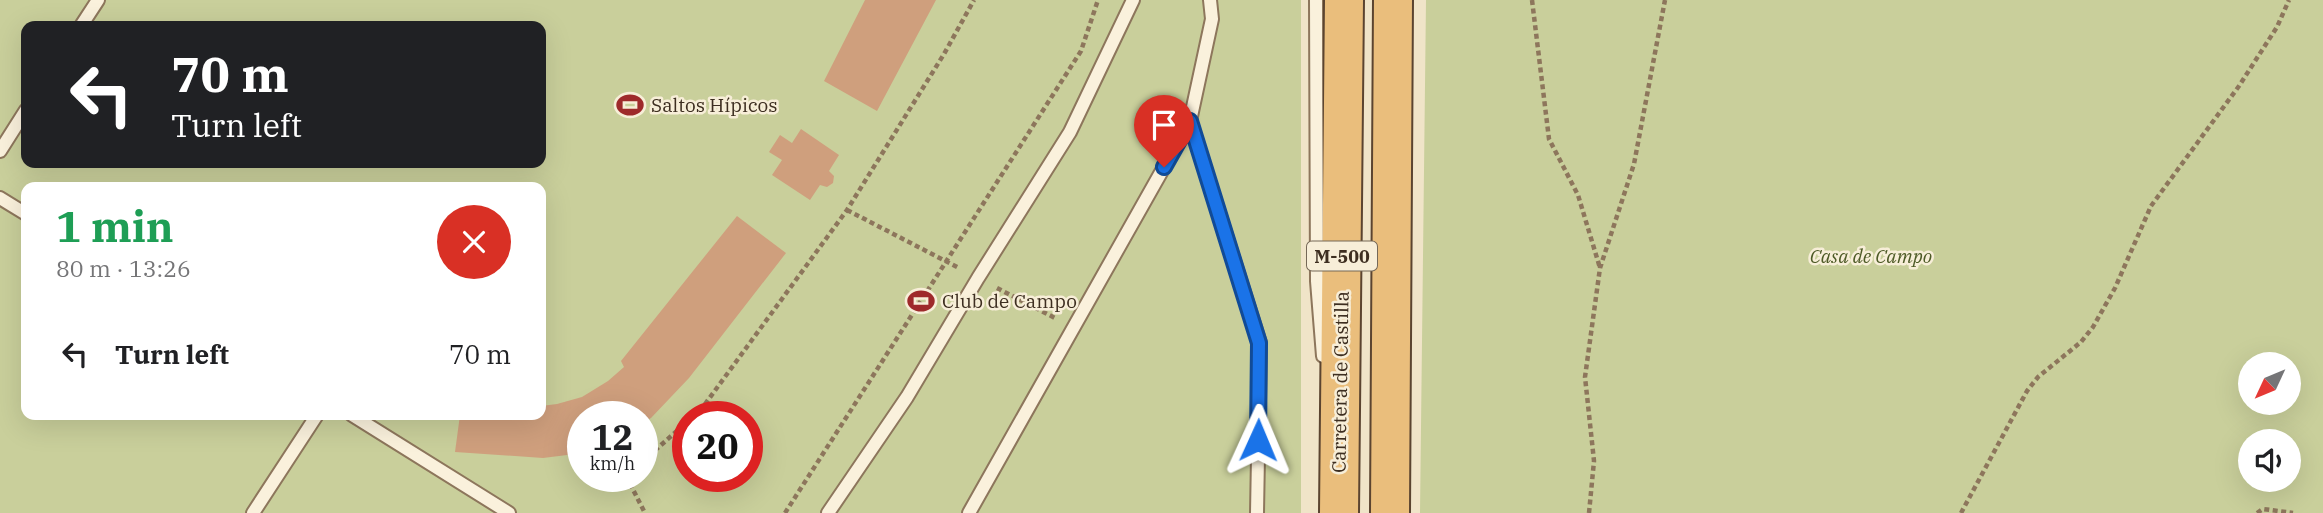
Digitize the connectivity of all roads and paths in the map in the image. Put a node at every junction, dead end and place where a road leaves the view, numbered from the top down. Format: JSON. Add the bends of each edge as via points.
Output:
{"nodes":[{"id":1,"x":98,"y":0,"type":"edge"},
{"id":2,"x":974,"y":0,"type":"edge"},
{"id":3,"x":1098,"y":0,"type":"edge"},
{"id":4,"x":1133,"y":0,"type":"edge"},
{"id":5,"x":1210,"y":0,"type":"edge"},
{"id":6,"x":1316,"y":0,"type":"edge"},
{"id":7,"x":1344,"y":0,"type":"edge"},
{"id":8,"x":1393,"y":0,"type":"edge"},
{"id":9,"x":1532,"y":0,"type":"edge"},
{"id":10,"x":1665,"y":0,"type":"edge"},
{"id":11,"x":2290,"y":0,"type":"edge"},
{"id":12,"x":84,"y":21,"type":"edge"},
{"id":13,"x":21,"y":118,"type":"edge"},
{"id":14,"x":1190,"y":121,"type":"junction"},
{"id":15,"x":0,"y":151,"type":"edge"},
{"id":16,"x":0,"y":198,"type":"edge"},
{"id":17,"x":21,"y":211,"type":"edge"},
{"id":18,"x":1600,"y":268,"type":"junction"},
{"id":19,"x":1323,"y":363,"type":"dead end"},
{"id":20,"x":707,"y":401,"type":"edge"},
{"id":21,"x":1326,"y":404,"type":"dead end"},
{"id":22,"x":314,"y":420,"type":"edge"},
{"id":23,"x":360,"y":420,"type":"edge"},
{"id":24,"x":672,"y":435,"type":"edge"},
{"id":25,"x":658,"y":448,"type":"edge"},
{"id":26,"x":634,"y":492,"type":"edge"},
{"id":27,"x":253,"y":513,"type":"edge"},
{"id":28,"x":509,"y":513,"type":"edge"},
{"id":29,"x":645,"y":513,"type":"edge"},
{"id":30,"x":785,"y":513,"type":"edge"},
{"id":31,"x":828,"y":513,"type":"edge"},
{"id":32,"x":969,"y":513,"type":"edge"},
{"id":33,"x":1257,"y":513,"type":"edge"},
{"id":34,"x":1337,"y":513,"type":"edge"},
{"id":35,"x":1390,"y":513,"type":"edge"},
{"id":36,"x":1589,"y":513,"type":"edge"},
{"id":37,"x":1961,"y":513,"type":"edge"},
{"id":38,"x":2257,"y":513,"type":"edge"},
{"id":39,"x":2293,"y":513,"type":"edge"}],
"edges":[{"from":1,"to":12,"type":"lane"},
{"from":2,"to":20,"type":"path","via":[[847,210]]},
{"from":3,"to":30,"type":"path","via":[[1081,51]]},
{"from":4,"to":31,"type":"lane","via":[[1070,132],[907,397]]},
{"from":5,"to":14,"type":"lane","via":[[1212,19]]},
{"from":6,"to":19,"type":"lane","via":[[1317,281]]},
{"from":7,"to":34,"type":"highway","name":"Carretera de Castilla","number":"M-500"},
{"from":8,"to":35,"type":"highway","number":"M-500"},
{"from":9,"to":18,"type":"path","via":[[1549,139],[1578,195]]},
{"from":10,"to":18,"type":"path","via":[[1634,164]]},
{"from":11,"to":37,"type":"path","via":[[2239,86],[2151,206],[2101,315],[2081,342],[2026,391]]},
{"from":13,"to":15,"type":"lane"},
{"from":14,"to":32,"type":"lane"},
{"from":14,"to":33,"type":"lane","via":[[1259,343]]},
{"from":16,"to":17,"type":"lane"},
{"from":18,"to":36,"type":"path","via":[[1586,377],[1594,461]]},
{"from":21,"to":34,"type":"lane"},
{"from":22,"to":27,"type":"lane"},
{"from":23,"to":28,"type":"lane"},
{"from":24,"to":25,"type":"path"},
{"from":26,"to":29,"type":"path"},
{"from":38,"to":39,"type":"path","via":[[2263,509]]}]}
